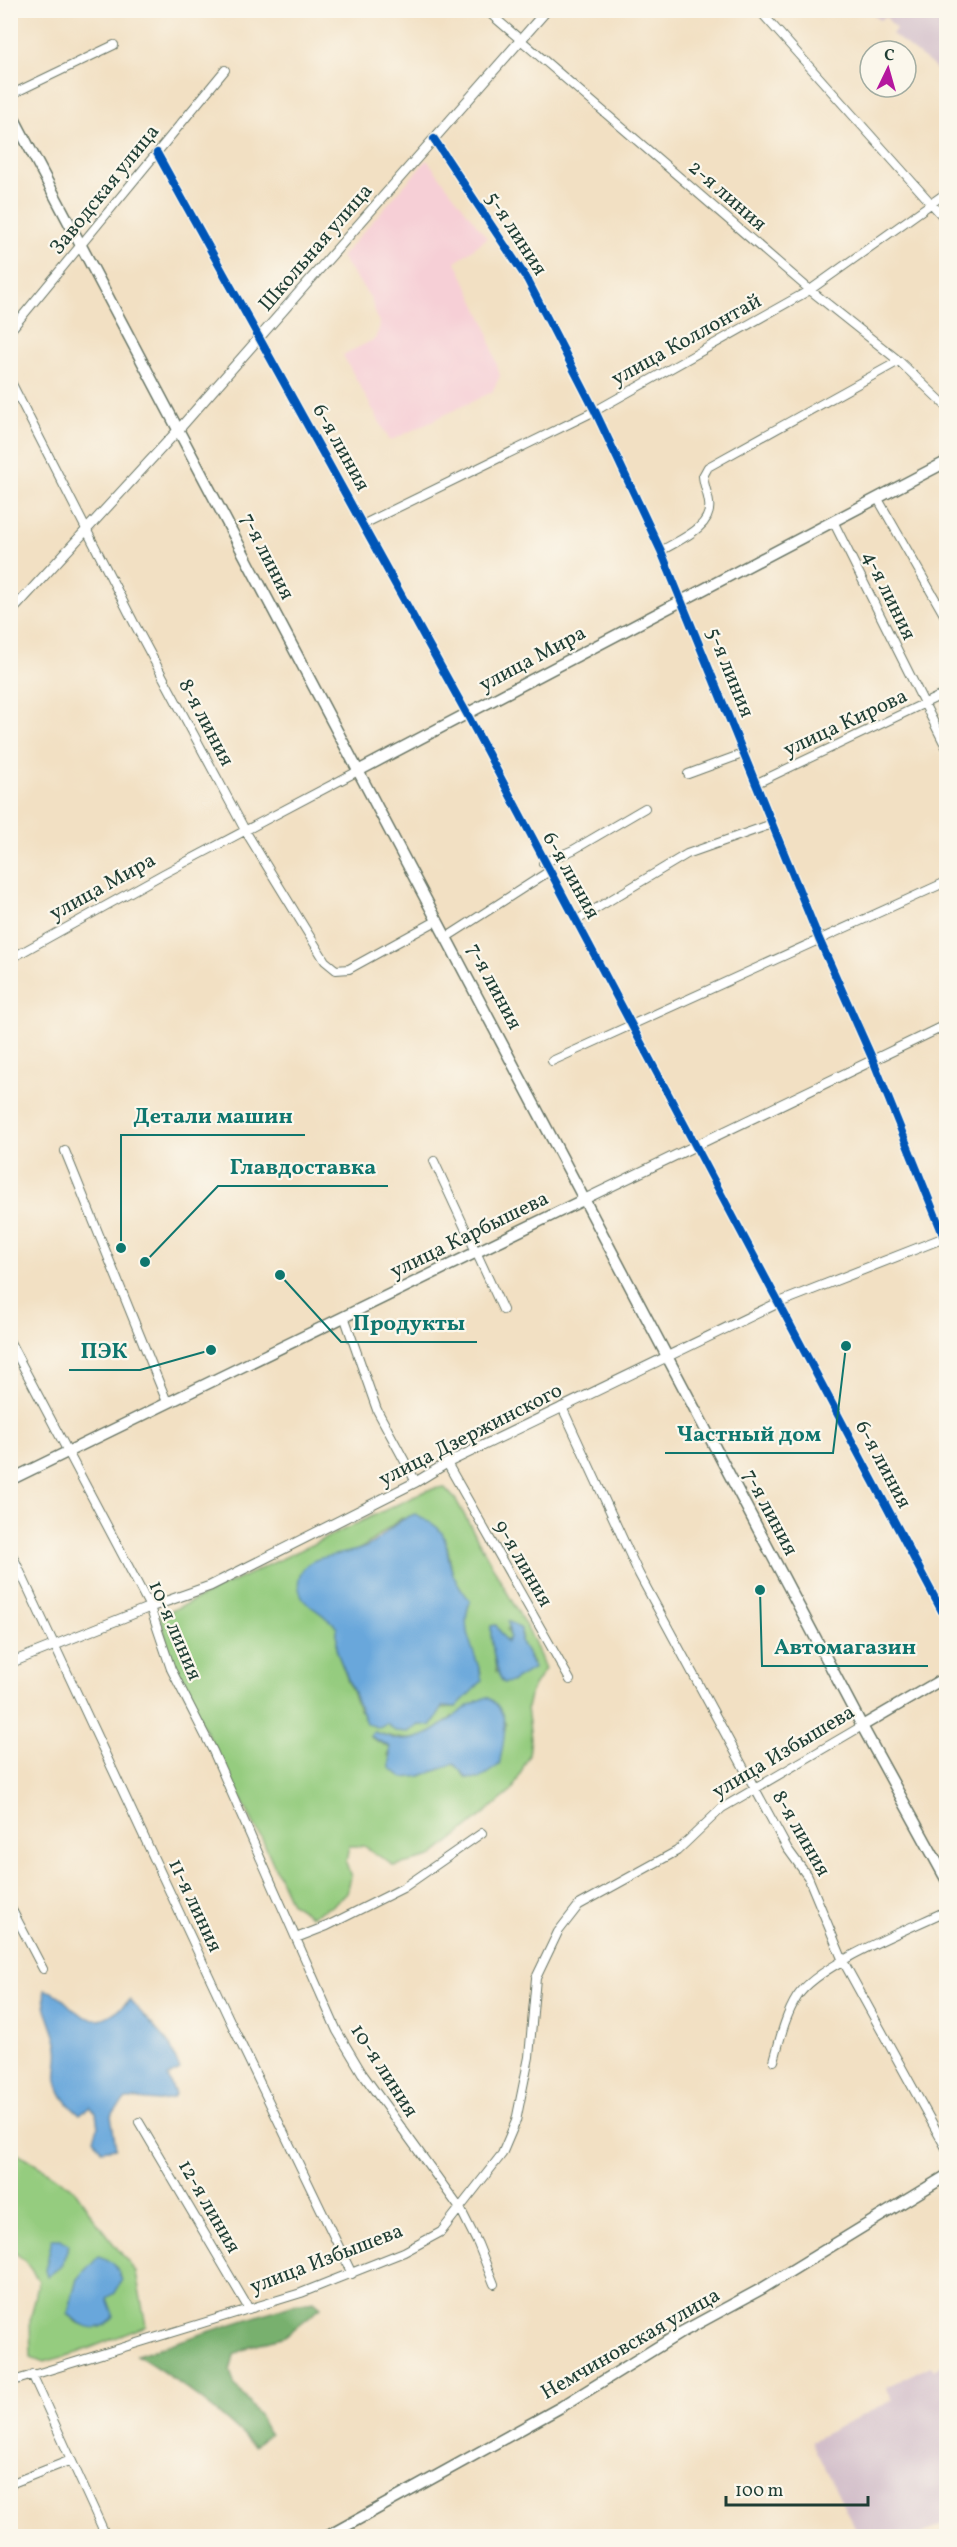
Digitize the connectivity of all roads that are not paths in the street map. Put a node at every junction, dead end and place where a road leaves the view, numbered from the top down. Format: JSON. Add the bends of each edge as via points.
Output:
{"nodes":[{"id":1,"x":486,"y":10,"type":"edge"},
{"id":2,"x":547,"y":10,"type":"edge"},
{"id":3,"x":759,"y":10,"type":"edge"},
{"id":4,"x":520,"y":40,"type":"junction"},
{"id":5,"x":114,"y":45,"type":"dead end"},
{"id":6,"x":225,"y":70,"type":"dead end"},
{"id":7,"x":10,"y":95,"type":"edge"},
{"id":8,"x":10,"y":111,"type":"edge"},
{"id":9,"x":434,"y":139,"type":"junction"},
{"id":10,"x":158,"y":153,"type":"junction"},
{"id":11,"x":946,"y":193,"type":"edge"},
{"id":12,"x":933,"y":203,"type":"junction"},
{"id":13,"x":946,"y":220,"type":"edge"},
{"id":14,"x":83,"y":245,"type":"junction"},
{"id":15,"x":810,"y":290,"type":"junction"},
{"id":16,"x":10,"y":331,"type":"edge"},
{"id":17,"x":261,"y":336,"type":"junction"},
{"id":18,"x":899,"y":361,"type":"junction"},
{"id":19,"x":10,"y":380,"type":"edge"},
{"id":20,"x":946,"y":406,"type":"edge"},
{"id":21,"x":596,"y":411,"type":"junction"},
{"id":22,"x":180,"y":428,"type":"junction"},
{"id":23,"x":946,"y":462,"type":"edge"},
{"id":24,"x":878,"y":499,"type":"junction"},
{"id":25,"x":834,"y":523,"type":"junction"},
{"id":26,"x":364,"y":524,"type":"junction"},
{"id":27,"x":87,"y":528,"type":"junction"},
{"id":28,"x":662,"y":550,"type":"junction"},
{"id":29,"x":682,"y":599,"type":"junction"},
{"id":30,"x":10,"y":613,"type":"edge"},
{"id":31,"x":946,"y":618,"type":"edge"},
{"id":32,"x":946,"y":693,"type":"edge"},
{"id":33,"x":924,"y":705,"type":"junction"},
{"id":34,"x":466,"y":714,"type":"junction"},
{"id":35,"x":946,"y":747,"type":"edge"},
{"id":36,"x":745,"y":753,"type":"junction"},
{"id":37,"x":358,"y":771,"type":"junction"},
{"id":38,"x":688,"y":774,"type":"dead end"},
{"id":39,"x":757,"y":783,"type":"junction"},
{"id":40,"x":645,"y":808,"type":"dead end"},
{"id":41,"x":772,"y":824,"type":"junction"},
{"id":42,"x":246,"y":832,"type":"junction"},
{"id":43,"x":543,"y":863,"type":"junction"},
{"id":44,"x":548,"y":872,"type":"junction"},
{"id":45,"x":946,"y":882,"type":"edge"},
{"id":46,"x":438,"y":920,"type":"junction"},
{"id":47,"x":577,"y":920,"type":"junction"},
{"id":48,"x":447,"y":936,"type":"junction"},
{"id":49,"x":819,"y":939,"type":"junction"},
{"id":50,"x":10,"y":959,"type":"edge"},
{"id":51,"x":632,"y":1025,"type":"junction"},
{"id":52,"x":946,"y":1026,"type":"edge"},
{"id":53,"x":552,"y":1060,"type":"dead end"},
{"id":54,"x":873,"y":1060,"type":"junction"},
{"id":55,"x":697,"y":1147,"type":"junction"},
{"id":56,"x":65,"y":1151,"type":"dead end"},
{"id":57,"x":434,"y":1161,"type":"dead end"},
{"id":58,"x":585,"y":1198,"type":"junction"},
{"id":59,"x":946,"y":1239,"type":"edge"},
{"id":60,"x":477,"y":1253,"type":"junction"},
{"id":61,"x":778,"y":1304,"type":"junction"},
{"id":62,"x":503,"y":1310,"type":"dead end"},
{"id":63,"x":344,"y":1316,"type":"junction"},
{"id":64,"x":10,"y":1342,"type":"edge"},
{"id":65,"x":669,"y":1359,"type":"junction"},
{"id":66,"x":167,"y":1402,"type":"junction"},
{"id":67,"x":562,"y":1407,"type":"junction"},
{"id":68,"x":69,"y":1451,"type":"junction"},
{"id":69,"x":447,"y":1463,"type":"junction"},
{"id":70,"x":10,"y":1480,"type":"edge"},
{"id":71,"x":416,"y":1482,"type":"junction"},
{"id":72,"x":10,"y":1550,"type":"edge"},
{"id":73,"x":150,"y":1607,"type":"junction"},
{"id":74,"x":946,"y":1619,"type":"edge"},
{"id":75,"x":54,"y":1645,"type":"junction"},
{"id":76,"x":10,"y":1663,"type":"edge"},
{"id":77,"x":946,"y":1677,"type":"edge"},
{"id":78,"x":570,"y":1680,"type":"dead end"},
{"id":79,"x":862,"y":1726,"type":"junction"},
{"id":80,"x":755,"y":1788,"type":"junction"},
{"id":81,"x":482,"y":1833,"type":"dead end"},
{"id":82,"x":946,"y":1879,"type":"edge"},
{"id":83,"x":10,"y":1906,"type":"edge"},
{"id":84,"x":946,"y":1911,"type":"edge"},
{"id":85,"x":296,"y":1938,"type":"junction"},
{"id":86,"x":843,"y":1961,"type":"junction"},
{"id":87,"x":43,"y":1969,"type":"dead end"},
{"id":88,"x":774,"y":2061,"type":"dead end"},
{"id":89,"x":139,"y":2122,"type":"dead end"},
{"id":90,"x":946,"y":2148,"type":"edge"},
{"id":91,"x":946,"y":2176,"type":"edge"},
{"id":92,"x":461,"y":2210,"type":"junction"},
{"id":93,"x":352,"y":2274,"type":"junction"},
{"id":94,"x":494,"y":2284,"type":"dead end"},
{"id":95,"x":249,"y":2309,"type":"junction"},
{"id":96,"x":32,"y":2374,"type":"junction"},
{"id":97,"x":10,"y":2382,"type":"edge"},
{"id":98,"x":71,"y":2460,"type":"junction"},
{"id":99,"x":10,"y":2484,"type":"edge"},
{"id":100,"x":106,"y":2536,"type":"edge"},
{"id":101,"x":328,"y":2536,"type":"edge"}],
"edges":[{"from":1,"to":4,"type":"street","name":"2-я линия"},
{"from":2,"to":4,"type":"street","name":"Школьная улица"},
{"from":3,"to":12,"type":"street"},
{"from":4,"to":9,"type":"street","name":"Школьная улица"},
{"from":4,"to":15,"type":"street","name":"2-я линия"},
{"from":5,"to":7,"type":"street"},
{"from":6,"to":10,"type":"street","name":"Заводская улица"},
{"from":8,"to":14,"type":"main road","name":"7-я линия"},
{"from":9,"to":17,"type":"street","name":"Школьная улица"},
{"from":9,"to":21,"type":"street","name":"5-я линия","via":[[527,279]]},
{"from":10,"to":14,"type":"street","name":"Заводская улица"},
{"from":10,"to":17,"type":"street","name":"6-я линия"},
{"from":11,"to":12,"type":"street","name":"улица Коллонтай"},
{"from":12,"to":13,"type":"street"},
{"from":12,"to":15,"type":"street","name":"улица Коллонтай"},
{"from":14,"to":16,"type":"street","name":"Заводская улица"},
{"from":14,"to":22,"type":"main road","name":"7-я линия"},
{"from":15,"to":18,"type":"street","name":"2-я линия"},
{"from":15,"to":21,"type":"street","name":"улица Коллонтай"},
{"from":17,"to":22,"type":"street","name":"Школьная улица"},
{"from":17,"to":26,"type":"street","name":"6-я линия"},
{"from":18,"to":20,"type":"street","name":"2-я линия"},
{"from":18,"to":28,"type":"street","via":[[708,468],[703,476],[708,516],[694,531]]},
{"from":19,"to":27,"type":"street","name":"8-я линия"},
{"from":21,"to":26,"type":"street","name":"улица Коллонтай"},
{"from":21,"to":28,"type":"street","name":"5-я линия"},
{"from":22,"to":27,"type":"street","name":"Школьная улица"},
{"from":22,"to":37,"type":"main road","name":"7-я линия"},
{"from":23,"to":24,"type":"main road","name":"улица Мира"},
{"from":24,"to":25,"type":"main road","name":"улица Мира"},
{"from":24,"to":31,"type":"street"},
{"from":25,"to":29,"type":"main road","name":"улица Мира"},
{"from":25,"to":33,"type":"street","name":"4-я линия"},
{"from":26,"to":34,"type":"street","name":"6-я линия"},
{"from":27,"to":30,"type":"street","name":"Школьная улица"},
{"from":27,"to":42,"type":"street","name":"8-я линия"},
{"from":28,"to":29,"type":"street","name":"5-я линия"},
{"from":29,"to":34,"type":"main road","name":"улица Мира"},
{"from":29,"to":36,"type":"street","name":"5-я линия"},
{"from":32,"to":33,"type":"street","name":"улица Кирова"},
{"from":33,"to":35,"type":"street","name":"4-я линия"},
{"from":33,"to":39,"type":"street","name":"улица Кирова"},
{"from":34,"to":37,"type":"main road","name":"улица Мира"},
{"from":34,"to":43,"type":"street","name":"6-я линия"},
{"from":36,"to":38,"type":"street"},
{"from":36,"to":39,"type":"street","name":"5-я линия"},
{"from":37,"to":42,"type":"street","name":"улица Мира"},
{"from":37,"to":46,"type":"main road","name":"7-я линия"},
{"from":39,"to":41,"type":"street","name":"5-я линия"},
{"from":40,"to":43,"type":"street"},
{"from":41,"to":47,"type":"street","via":[[687,854]]},
{"from":41,"to":49,"type":"street","name":"5-я линия"},
{"from":42,"to":46,"type":"street","name":"8-я линия","via":[[325,961],[336,970],[349,969]]},
{"from":42,"to":50,"type":"street","name":"улица Мира"},
{"from":43,"to":44,"type":"street","name":"6-я линия"},
{"from":44,"to":47,"type":"street","name":"6-я линия"},
{"from":44,"to":48,"type":"street"},
{"from":45,"to":49,"type":"street"},
{"from":46,"to":48,"type":"main road","name":"7-я линия"},
{"from":47,"to":51,"type":"street","name":"6-я линия"},
{"from":48,"to":58,"type":"main road","name":"7-я линия"},
{"from":49,"to":51,"type":"street"},
{"from":49,"to":54,"type":"street","name":"5-я линия"},
{"from":51,"to":53,"type":"street"},
{"from":51,"to":55,"type":"street","name":"6-я линия"},
{"from":52,"to":54,"type":"street","name":"улица Карбышева"},
{"from":54,"to":55,"type":"street","name":"улица Карбышева"},
{"from":54,"to":59,"type":"street","name":"5-я линия"},
{"from":55,"to":58,"type":"street","name":"улица Карбышева"},
{"from":55,"to":61,"type":"street","name":"6-я линия"},
{"from":56,"to":66,"type":"street"},
{"from":57,"to":60,"type":"street"},
{"from":58,"to":60,"type":"main road","name":"улица Карбышева"},
{"from":58,"to":65,"type":"main road","name":"7-я линия"},
{"from":59,"to":61,"type":"street","name":"улица Дзержинского"},
{"from":60,"to":62,"type":"street"},
{"from":60,"to":63,"type":"main road","name":"улица Карбышева"},
{"from":61,"to":65,"type":"street","name":"улица Дзержинского"},
{"from":61,"to":74,"type":"street","name":"6-я линия"},
{"from":63,"to":66,"type":"main road","name":"улица Карбышева"},
{"from":63,"to":71,"type":"street","via":[[377,1410]]},
{"from":64,"to":68,"type":"street","name":"10-я линия"},
{"from":65,"to":67,"type":"street","name":"улица Дзержинского"},
{"from":65,"to":79,"type":"main road","name":"7-я линия"},
{"from":66,"to":68,"type":"main road","name":"улица Карбышева"},
{"from":67,"to":69,"type":"street","name":"улица Дзержинского"},
{"from":67,"to":80,"type":"street","name":"8-я линия","via":[[639,1574]]},
{"from":68,"to":70,"type":"main road","name":"улица Карбышева"},
{"from":68,"to":73,"type":"street","name":"10-я линия"},
{"from":69,"to":71,"type":"street","name":"улица Дзержинского"},
{"from":69,"to":78,"type":"street","name":"9-я линия"},
{"from":71,"to":73,"type":"street","name":"улица Дзержинского","via":[[210,1586]]},
{"from":72,"to":75,"type":"street","name":"11-я линия"},
{"from":73,"to":75,"type":"street","name":"улица Дзержинского"},
{"from":73,"to":85,"type":"street","name":"10-я линия","via":[[171,1670],[213,1751]]},
{"from":75,"to":76,"type":"street","name":"улица Дзержинского"},
{"from":75,"to":93,"type":"street","name":"11-я линия"},
{"from":77,"to":79,"type":"main road","name":"улица Избышева"},
{"from":79,"to":80,"type":"street","name":"улица Избышева"},
{"from":79,"to":82,"type":"main road","name":"7-я линия"},
{"from":80,"to":86,"type":"street","name":"8-я линия","via":[[787,1848],[808,1877]]},
{"from":80,"to":92,"type":"street","name":"улица Избышева","via":[[722,1808],[677,1851],[579,1905],[558,1932],[536,1978],[529,2057],[516,2121],[502,2154]]},
{"from":81,"to":85,"type":"street","via":[[403,1888]]},
{"from":83,"to":87,"type":"street"},
{"from":84,"to":86,"type":"street"},
{"from":85,"to":92,"type":"street","name":"10-я линия","via":[[337,2031],[362,2073]]},
{"from":86,"to":88,"type":"street","via":[[817,1974],[798,1995],[787,2015]]},
{"from":86,"to":90,"type":"street","name":"8-я линия"},
{"from":89,"to":95,"type":"street","name":"12-я линия"},
{"from":91,"to":101,"type":"main road","name":"Немчиновская улица","via":[[561,2407]]},
{"from":92,"to":93,"type":"street","name":"улица Избышева","via":[[441,2232]]},
{"from":92,"to":94,"type":"street","name":"10-я линия"},
{"from":93,"to":95,"type":"street","name":"улица Избышева"},
{"from":95,"to":96,"type":"street","name":"улица Избышева"},
{"from":96,"to":97,"type":"street","name":"улица Избышева"},
{"from":96,"to":98,"type":"street"},
{"from":98,"to":99,"type":"street"},
{"from":98,"to":100,"type":"street"}]}
